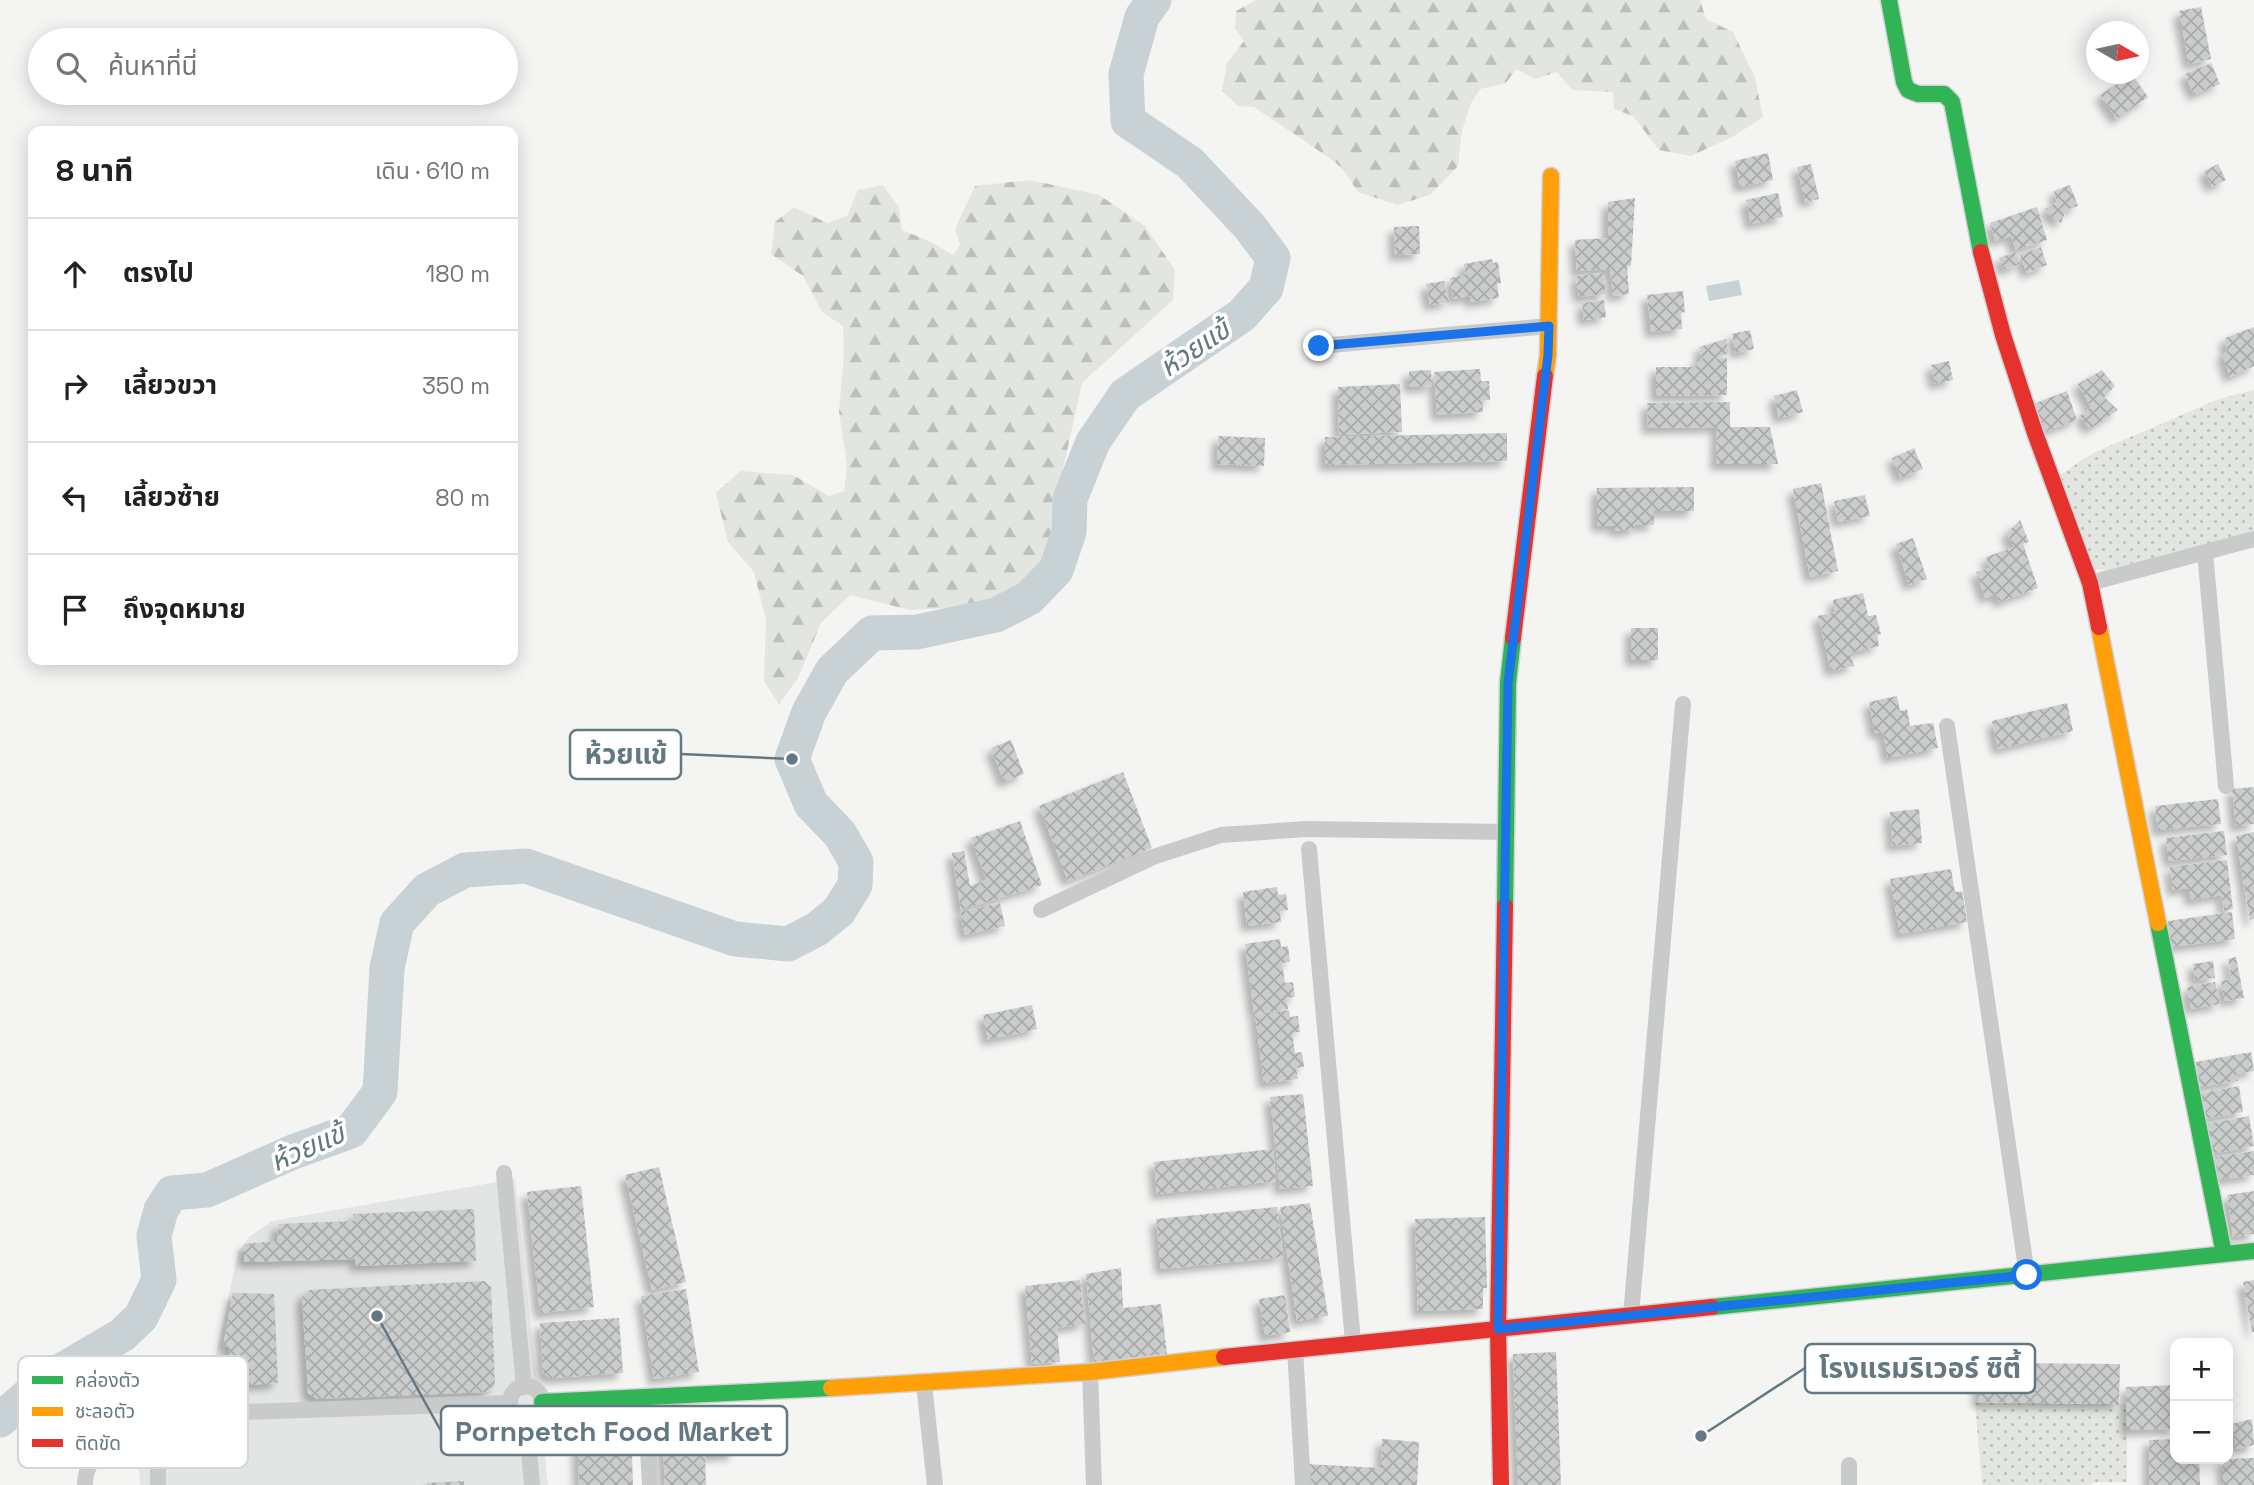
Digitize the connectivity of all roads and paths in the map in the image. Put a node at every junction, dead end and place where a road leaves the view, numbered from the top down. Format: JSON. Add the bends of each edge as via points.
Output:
{"nodes":[{"id":1,"x":1889,"y":0,"type":"edge"},
{"id":2,"x":1551,"y":176,"type":"dead end"},
{"id":3,"x":1549,"y":326,"type":"junction"},
{"id":4,"x":1319,"y":346,"type":"dead end"},
{"id":5,"x":2254,"y":539,"type":"edge"},
{"id":6,"x":2205,"y":552,"type":"junction"},
{"id":7,"x":2090,"y":583,"type":"junction"},
{"id":8,"x":1683,"y":704,"type":"dead end"},
{"id":9,"x":1947,"y":726,"type":"dead end"},
{"id":10,"x":2226,"y":786,"type":"dead end"},
{"id":11,"x":1507,"y":832,"type":"junction"},
{"id":12,"x":1308,"y":849,"type":"dead end"},
{"id":13,"x":1041,"y":910,"type":"dead end"},
{"id":14,"x":504,"y":1173,"type":"dead end"},
{"id":15,"x":2254,"y":1251,"type":"edge"},
{"id":16,"x":2224,"y":1254,"type":"junction"},
{"id":17,"x":2027,"y":1275,"type":"junction"},
{"id":18,"x":1631,"y":1316,"type":"junction"},
{"id":19,"x":1498,"y":1329,"type":"junction"},
{"id":20,"x":1353,"y":1342,"type":"junction"},
{"id":21,"x":1296,"y":1349,"type":"junction"},
{"id":22,"x":1090,"y":1371,"type":"junction"},
{"id":23,"x":924,"y":1384,"type":"junction"},
{"id":24,"x":524,"y":1387,"type":"junction"},
{"id":25,"x":645,"y":1397,"type":"junction"},
{"id":26,"x":542,"y":1402,"type":"junction"},
{"id":27,"x":510,"y":1403,"type":"junction"},
{"id":28,"x":248,"y":1412,"type":"edge"},
{"id":29,"x":526,"y":1418,"type":"junction"},
{"id":30,"x":1849,"y":1465,"type":"dead end"},
{"id":31,"x":532,"y":1485,"type":"edge"},
{"id":32,"x":650,"y":1485,"type":"edge"},
{"id":33,"x":935,"y":1485,"type":"edge"},
{"id":34,"x":1094,"y":1485,"type":"edge"},
{"id":35,"x":1303,"y":1485,"type":"edge"},
{"id":36,"x":1501,"y":1485,"type":"edge"},
{"id":37,"x":1849,"y":1485,"type":"edge"}],
"edges":[{"from":1,"to":7,"type":"street","via":[[1903,82],[1908,90],[1944,94],[1952,102],[1981,253],[2003,335]]},
{"from":2,"to":3,"type":"street"},
{"from":3,"to":4,"type":"street"},
{"from":3,"to":11,"type":"street","via":[[1508,683]]},
{"from":5,"to":6,"type":"street"},
{"from":6,"to":7,"type":"street"},
{"from":6,"to":10,"type":"street"},
{"from":7,"to":16,"type":"street"},
{"from":8,"to":18,"type":"street"},
{"from":9,"to":17,"type":"street"},
{"from":11,"to":13,"type":"street","via":[[1306,829],[1221,835],[1153,857]]},
{"from":11,"to":19,"type":"street"},
{"from":12,"to":20,"type":"street"},
{"from":14,"to":24,"type":"street"},
{"from":15,"to":16,"type":"street"},
{"from":16,"to":17,"type":"street"},
{"from":17,"to":18,"type":"street"},
{"from":18,"to":19,"type":"street"},
{"from":19,"to":20,"type":"street"},
{"from":19,"to":36,"type":"street"},
{"from":20,"to":21,"type":"street"},
{"from":21,"to":22,"type":"street"},
{"from":21,"to":35,"type":"street"},
{"from":22,"to":23,"type":"street"},
{"from":22,"to":34,"type":"street"},
{"from":23,"to":25,"type":"street"},
{"from":23,"to":33,"type":"street"},
{"from":24,"to":26,"type":"street","via":[[536,1390]]},
{"from":24,"to":27,"type":"street","via":[[513,1393]]},
{"from":25,"to":26,"type":"street"},
{"from":25,"to":32,"type":"street"},
{"from":26,"to":29,"type":"street","via":[[536,1414]]},
{"from":27,"to":28,"type":"street"},
{"from":27,"to":29,"type":"street","via":[[517,1416]]},
{"from":29,"to":31,"type":"street"},
{"from":30,"to":37,"type":"street"}]}
